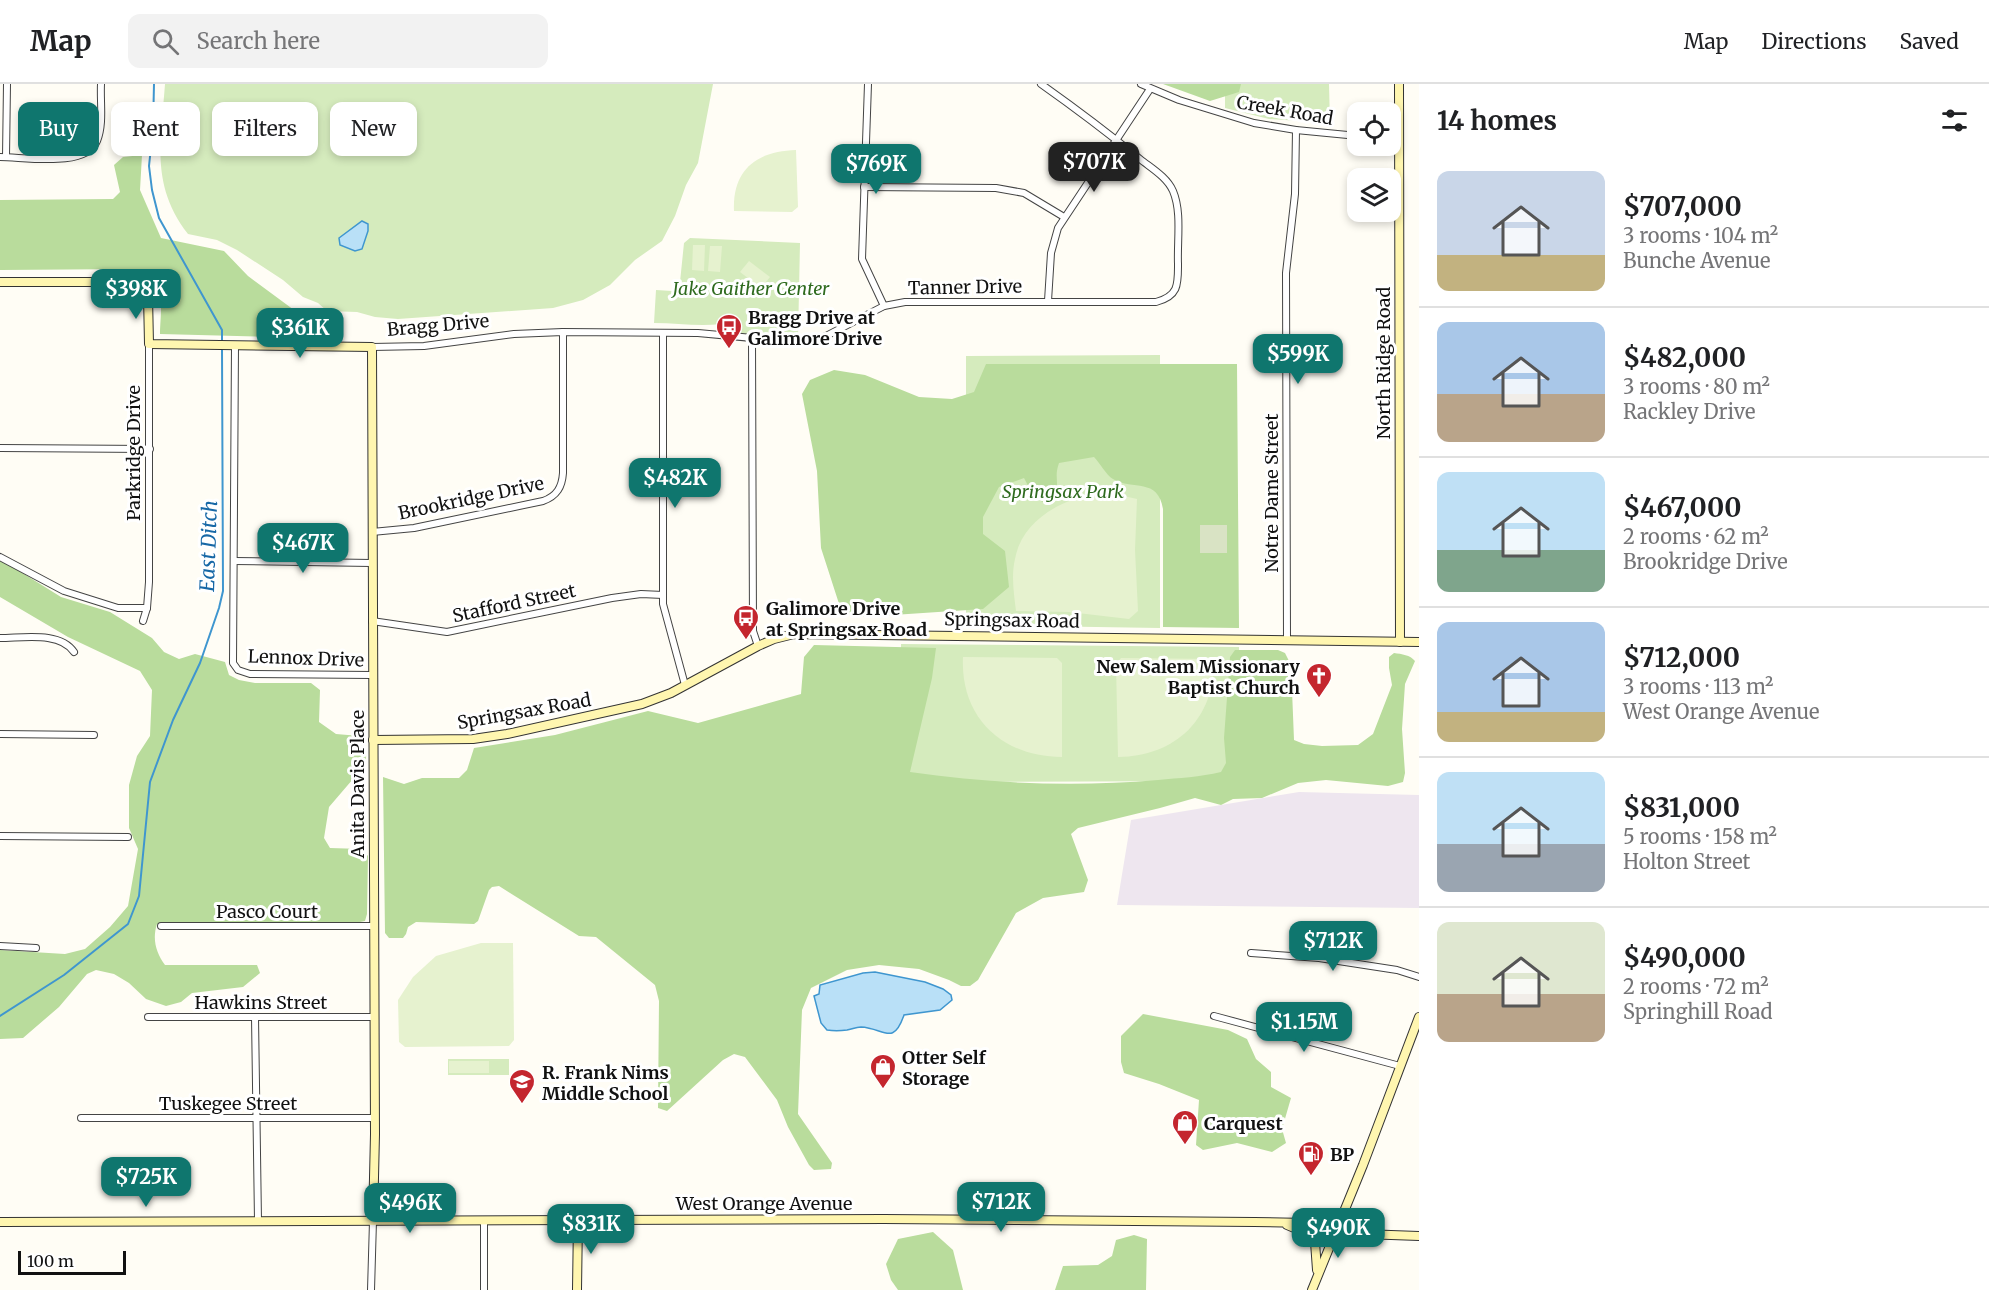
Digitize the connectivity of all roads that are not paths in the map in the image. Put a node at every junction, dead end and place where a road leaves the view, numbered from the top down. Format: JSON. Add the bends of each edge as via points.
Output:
{"nodes":[{"id":1,"x":6,"y":84,"type":"edge"},
{"id":2,"x":101,"y":84,"type":"edge"},
{"id":3,"x":868,"y":84,"type":"edge"},
{"id":4,"x":1041,"y":84,"type":"edge"},
{"id":5,"x":1141,"y":84,"type":"edge"},
{"id":6,"x":1399,"y":84,"type":"edge"},
{"id":7,"x":1150,"y":89,"type":"junction"},
{"id":8,"x":1398,"y":102,"type":"edge"},
{"id":9,"x":1296,"y":130,"type":"junction"},
{"id":10,"x":1347,"y":135,"type":"edge"},
{"id":11,"x":1116,"y":140,"type":"junction"},
{"id":12,"x":1395,"y":156,"type":"edge"},
{"id":13,"x":3,"y":157,"type":"edge"},
{"id":14,"x":864,"y":187,"type":"junction"},
{"id":15,"x":1064,"y":217,"type":"junction"},
{"id":16,"x":0,"y":282,"type":"edge"},
{"id":17,"x":1048,"y":301,"type":"junction"},
{"id":18,"x":884,"y":306,"type":"junction"},
{"id":19,"x":563,"y":332,"type":"junction"},
{"id":20,"x":663,"y":333,"type":"junction"},
{"id":21,"x":514,"y":334,"type":"joint"},
{"id":22,"x":752,"y":339,"type":"junction"},
{"id":23,"x":149,"y":344,"type":"junction"},
{"id":24,"x":232,"y":345,"type":"junction"},
{"id":25,"x":372,"y":347,"type":"junction"},
{"id":26,"x":0,"y":448,"type":"edge"},
{"id":27,"x":150,"y":449,"type":"junction"},
{"id":28,"x":372,"y":532,"type":"junction"},
{"id":29,"x":0,"y":557,"type":"edge"},
{"id":30,"x":234,"y":561,"type":"junction"},
{"id":31,"x":372,"y":562,"type":"junction"},
{"id":32,"x":663,"y":595,"type":"junction"},
{"id":33,"x":147,"y":608,"type":"junction"},
{"id":34,"x":143,"y":621,"type":"dead end"},
{"id":35,"x":372,"y":621,"type":"junction"},
{"id":36,"x":0,"y":638,"type":"edge"},
{"id":37,"x":1287,"y":640,"type":"junction"},
{"id":38,"x":1400,"y":642,"type":"junction"},
{"id":39,"x":1419,"y":642,"type":"edge"},
{"id":40,"x":758,"y":646,"type":"junction"},
{"id":41,"x":74,"y":652,"type":"dead end"},
{"id":42,"x":372,"y":675,"type":"junction"},
{"id":43,"x":685,"y":685,"type":"junction"},
{"id":44,"x":0,"y":734,"type":"edge"},
{"id":45,"x":94,"y":735,"type":"dead end"},
{"id":46,"x":373,"y":740,"type":"junction"},
{"id":47,"x":0,"y":836,"type":"edge"},
{"id":48,"x":128,"y":837,"type":"dead end"},
{"id":49,"x":161,"y":926,"type":"dead end"},
{"id":50,"x":374,"y":926,"type":"junction"},
{"id":51,"x":0,"y":946,"type":"edge"},
{"id":52,"x":36,"y":948,"type":"dead end"},
{"id":53,"x":1251,"y":953,"type":"dead end"},
{"id":54,"x":1419,"y":977,"type":"edge"},
{"id":55,"x":1214,"y":1016,"type":"dead end"},
{"id":56,"x":148,"y":1017,"type":"dead end"},
{"id":57,"x":255,"y":1017,"type":"junction"},
{"id":58,"x":374,"y":1017,"type":"junction"},
{"id":59,"x":1419,"y":1017,"type":"edge"},
{"id":60,"x":1400,"y":1066,"type":"junction"},
{"id":61,"x":81,"y":1118,"type":"dead end"},
{"id":62,"x":256,"y":1118,"type":"junction"},
{"id":63,"x":375,"y":1118,"type":"junction"},
{"id":64,"x":484,"y":1220,"type":"junction"},
{"id":65,"x":578,"y":1220,"type":"junction"},
{"id":66,"x":258,"y":1221,"type":"junction"},
{"id":67,"x":373,"y":1221,"type":"junction"},
{"id":68,"x":0,"y":1222,"type":"edge"},
{"id":69,"x":1277,"y":1222,"type":"junction"},
{"id":70,"x":1336,"y":1229,"type":"junction"},
{"id":71,"x":1419,"y":1236,"type":"edge"},
{"id":72,"x":1316,"y":1280,"type":"junction"},
{"id":73,"x":371,"y":1290,"type":"edge"},
{"id":74,"x":484,"y":1290,"type":"edge"},
{"id":75,"x":577,"y":1290,"type":"edge"},
{"id":76,"x":1312,"y":1290,"type":"edge"}],
"edges":[{"from":1,"to":13,"type":"street"},
{"from":2,"to":13,"type":"street","via":[[100,127],[91,150],[72,159]]},
{"from":3,"to":14,"type":"street"},
{"from":4,"to":11,"type":"street"},
{"from":5,"to":7,"type":"street","name":"Creek Road"},
{"from":6,"to":8,"type":"street","name":"North Ridge Road"},
{"from":7,"to":9,"type":"street","name":"Creek Road","via":[[1254,123]]},
{"from":7,"to":11,"type":"street"},
{"from":9,"to":10,"type":"street","name":"Creek Road"},
{"from":9,"to":37,"type":"street","name":"Notre Dame Street","via":[[1295,194],[1286,273]]},
{"from":11,"to":15,"type":"street"},
{"from":11,"to":17,"type":"street","name":"Tanner Drive","via":[[1172,189],[1178,215],[1178,281],[1166,300],[1156,302]]},
{"from":12,"to":38,"type":"street","name":"North Ridge Road"},
{"from":14,"to":15,"type":"street","via":[[996,188],[1024,194]]},
{"from":14,"to":18,"type":"street","via":[[862,259]]},
{"from":15,"to":17,"type":"street","via":[[1051,253]]},
{"from":16,"to":23,"type":"street","name":"Parkridge Drive","via":[[136,282],[148,296]]},
{"from":17,"to":18,"type":"street","name":"Tanner Drive","via":[[912,301]]},
{"from":18,"to":22,"type":"street","name":"Tanner Drive","via":[[806,343]]},
{"from":19,"to":20,"type":"street","name":"Tanner Drive"},
{"from":19,"to":21,"type":"street","name":"Tanner Drive"},
{"from":19,"to":28,"type":"street","name":"Brookridge Drive","via":[[562,479],[554,496],[414,528]]},
{"from":20,"to":22,"type":"street","name":"Tanner Drive"},
{"from":20,"to":32,"type":"street"},
{"from":21,"to":25,"type":"street","name":"Bragg Drive"},
{"from":22,"to":40,"type":"street","via":[[753,631]]},
{"from":23,"to":24,"type":"street","name":"Bragg Drive"},
{"from":23,"to":27,"type":"street","name":"Parkridge Drive"},
{"from":24,"to":25,"type":"street","name":"Bragg Drive"},
{"from":24,"to":30,"type":"street"},
{"from":25,"to":28,"type":"street","name":"Anita Davis Place"},
{"from":26,"to":27,"type":"street"},
{"from":27,"to":33,"type":"street","name":"Parkridge Drive"},
{"from":28,"to":31,"type":"street","name":"Anita Davis Place"},
{"from":29,"to":33,"type":"street","via":[[64,591],[118,608]]},
{"from":30,"to":31,"type":"street"},
{"from":30,"to":42,"type":"street","name":"Lennox Drive","via":[[231,658],[238,670],[250,674]]},
{"from":31,"to":35,"type":"street","name":"Anita Davis Place"},
{"from":32,"to":35,"type":"street","name":"Stafford Street","via":[[612,598],[447,632]]},
{"from":32,"to":43,"type":"street"},
{"from":33,"to":34,"type":"street","name":"Parkridge Drive"},
{"from":35,"to":42,"type":"street","name":"Anita Davis Place"},
{"from":36,"to":41,"type":"street","via":[[55,638]]},
{"from":37,"to":38,"type":"street","name":"Springsax Road"},
{"from":37,"to":40,"type":"street","name":"Springsax Road","via":[[817,634],[782,636]]},
{"from":38,"to":39,"type":"street","name":"Springsax Road"},
{"from":40,"to":43,"type":"street","name":"Springsax Road"},
{"from":42,"to":46,"type":"street","name":"Anita Davis Place"},
{"from":43,"to":46,"type":"street","name":"Springsax Road","via":[[642,704],[507,734],[450,740]]},
{"from":44,"to":45,"type":"street"},
{"from":46,"to":50,"type":"street","name":"Anita Davis Place"},
{"from":47,"to":48,"type":"street"},
{"from":49,"to":50,"type":"street","name":"Pasco Court"},
{"from":50,"to":58,"type":"street","name":"Anita Davis Place"},
{"from":51,"to":52,"type":"street"},
{"from":53,"to":54,"type":"street","via":[[1319,958]]},
{"from":55,"to":60,"type":"street"},
{"from":56,"to":57,"type":"street","name":"Hawkins Street"},
{"from":57,"to":58,"type":"street","name":"Hawkins Street"},
{"from":57,"to":62,"type":"street"},
{"from":58,"to":63,"type":"street","name":"Anita Davis Place"},
{"from":59,"to":60,"type":"street"},
{"from":60,"to":70,"type":"street"},
{"from":61,"to":62,"type":"street","name":"Tuskegee Street"},
{"from":62,"to":63,"type":"street","name":"Tuskegee Street"},
{"from":62,"to":66,"type":"street"},
{"from":63,"to":67,"type":"street","name":"Anita Davis Place"},
{"from":64,"to":65,"type":"street","name":"West Orange Avenue"},
{"from":64,"to":67,"type":"street","name":"West Orange Avenue"},
{"from":64,"to":74,"type":"street"},
{"from":65,"to":69,"type":"street","name":"West Orange Avenue"},
{"from":65,"to":75,"type":"street"},
{"from":66,"to":67,"type":"street","name":"West Orange Avenue"},
{"from":66,"to":68,"type":"street","name":"West Orange Avenue"},
{"from":67,"to":73,"type":"street"},
{"from":69,"to":70,"type":"street","name":"West Orange Avenue"},
{"from":69,"to":72,"type":"street","via":[[1301,1230],[1315,1241]]},
{"from":70,"to":71,"type":"street","name":"West Orange Avenue"},
{"from":70,"to":72,"type":"street"},
{"from":72,"to":76,"type":"street"}]}
